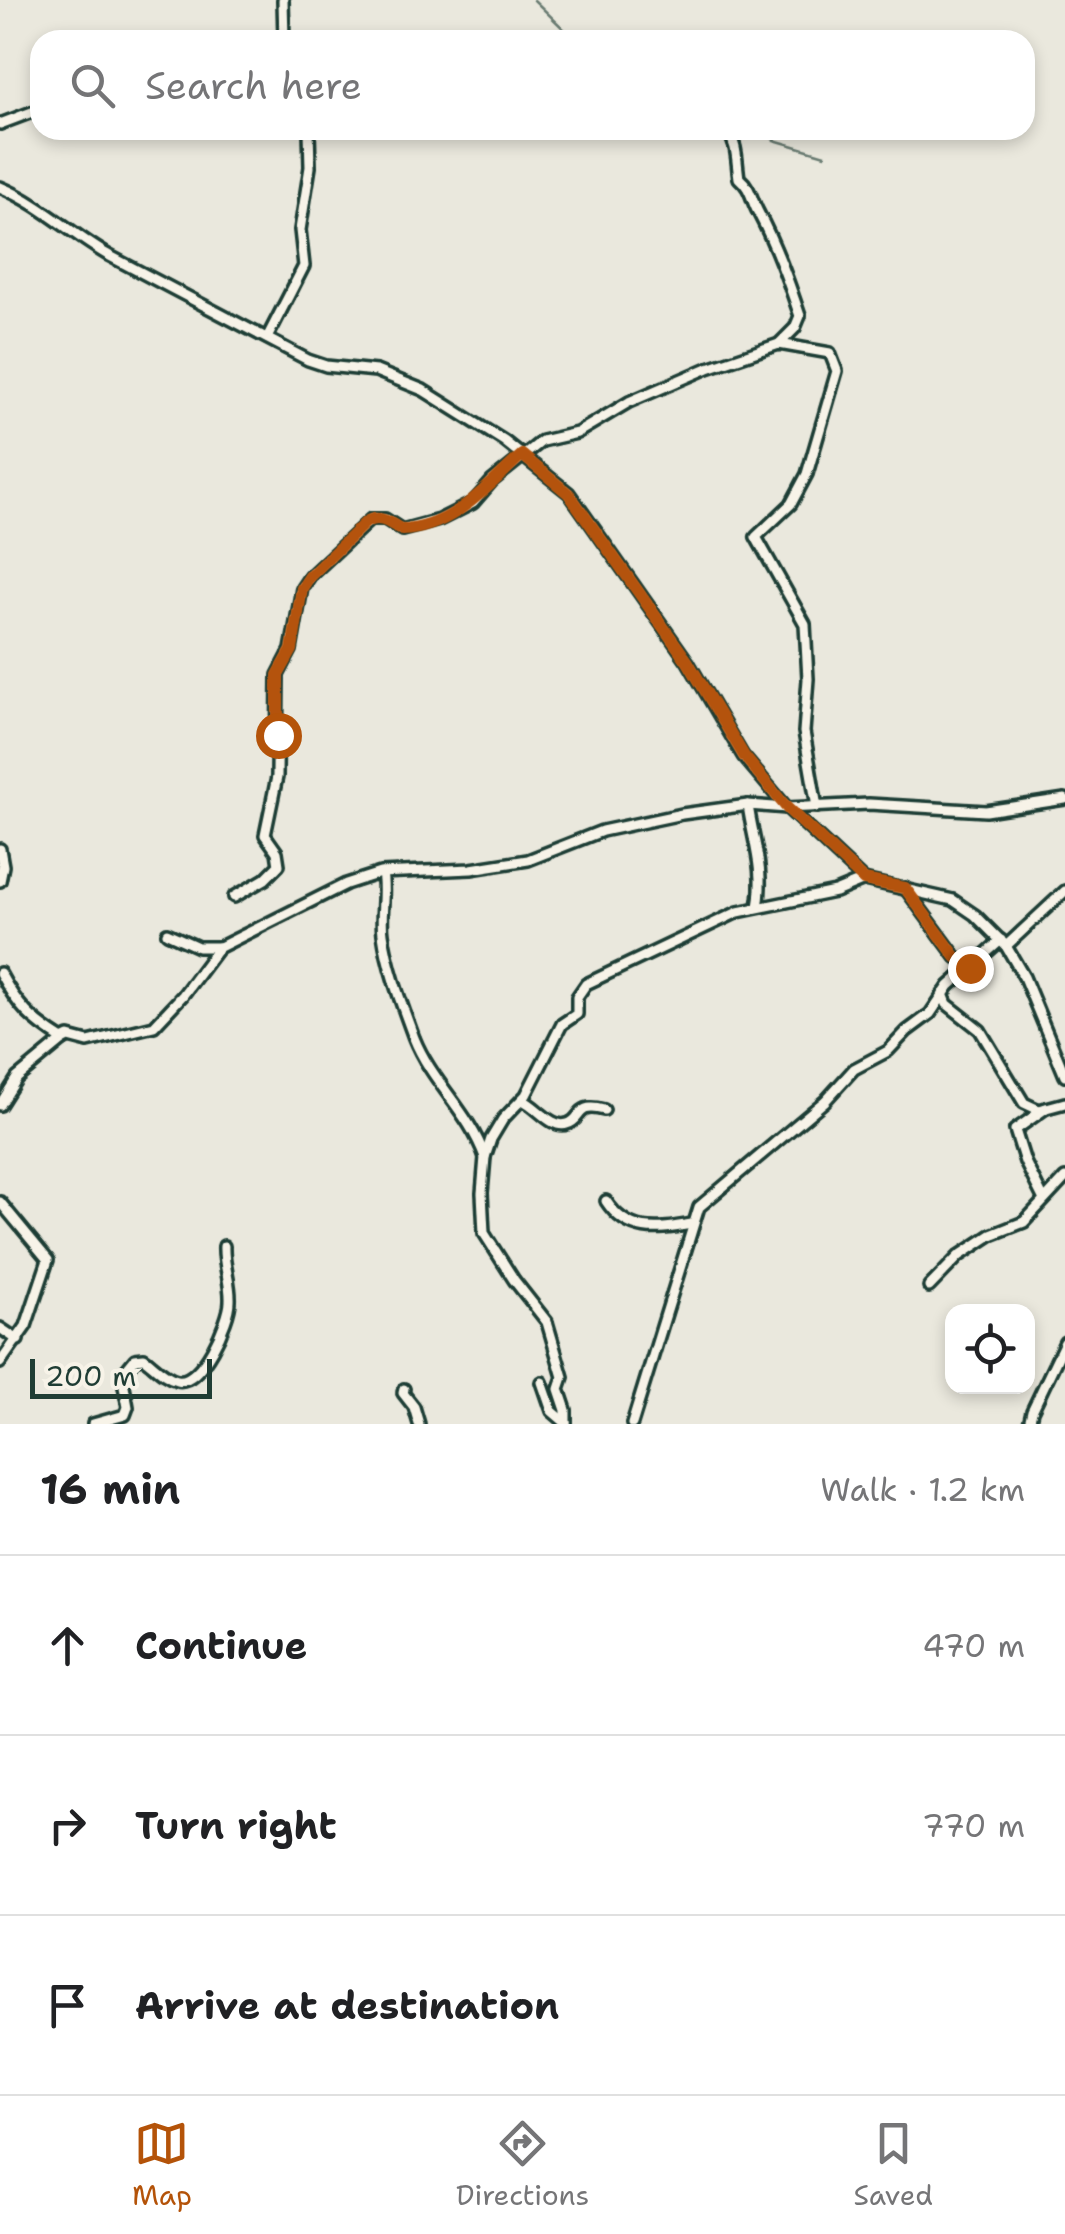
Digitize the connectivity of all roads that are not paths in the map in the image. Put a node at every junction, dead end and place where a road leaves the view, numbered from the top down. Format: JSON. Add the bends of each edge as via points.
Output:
{"nodes":[{"id":1,"x":283,"y":0,"type":"edge"},
{"id":2,"x":284,"y":30,"type":"edge"},
{"id":3,"x":30,"y":113,"type":"edge"},
{"id":4,"x":0,"y":124,"type":"edge"},
{"id":5,"x":310,"y":140,"type":"edge"},
{"id":6,"x":734,"y":140,"type":"edge"},
{"id":7,"x":0,"y":187,"type":"edge"},
{"id":8,"x":267,"y":338,"type":"junction"},
{"id":9,"x":779,"y":344,"type":"junction"},
{"id":10,"x":522,"y":455,"type":"junction"},
{"id":11,"x":1065,"y":798,"type":"edge"},
{"id":12,"x":748,"y":805,"type":"junction"},
{"id":13,"x":817,"y":807,"type":"junction"},
{"id":14,"x":787,"y":808,"type":"junction"},
{"id":15,"x":0,"y":849,"type":"edge"},
{"id":16,"x":382,"y":873,"type":"junction"},
{"id":17,"x":0,"y":880,"type":"edge"},
{"id":18,"x":864,"y":880,"type":"junction"},
{"id":19,"x":905,"y":888,"type":"junction"},
{"id":20,"x":1065,"y":891,"type":"edge"},
{"id":21,"x":234,"y":897,"type":"dead end"},
{"id":22,"x":758,"y":906,"type":"junction"},
{"id":23,"x":167,"y":933,"type":"dead end"},
{"id":24,"x":1003,"y":943,"type":"junction"},
{"id":25,"x":220,"y":947,"type":"junction"},
{"id":26,"x":970,"y":968,"type":"junction"},
{"id":27,"x":0,"y":974,"type":"edge"},
{"id":28,"x":943,"y":994,"type":"junction"},
{"id":29,"x":63,"y":1040,"type":"junction"},
{"id":30,"x":1065,"y":1076,"type":"edge"},
{"id":31,"x":522,"y":1100,"type":"junction"},
{"id":32,"x":1065,"y":1103,"type":"edge"},
{"id":33,"x":0,"y":1106,"type":"edge"},
{"id":34,"x":1048,"y":1107,"type":"junction"},
{"id":35,"x":604,"y":1110,"type":"dead end"},
{"id":36,"x":485,"y":1157,"type":"junction"},
{"id":37,"x":1065,"y":1178,"type":"edge"},
{"id":38,"x":1043,"y":1198,"type":"junction"},
{"id":39,"x":606,"y":1201,"type":"dead end"},
{"id":40,"x":0,"y":1202,"type":"edge"},
{"id":41,"x":692,"y":1224,"type":"junction"},
{"id":42,"x":224,"y":1246,"type":"dead end"},
{"id":43,"x":929,"y":1287,"type":"dead end"},
{"id":44,"x":0,"y":1328,"type":"edge"},
{"id":45,"x":18,"y":1340,"type":"junction"},
{"id":46,"x":1065,"y":1342,"type":"edge"},
{"id":47,"x":0,"y":1362,"type":"edge"},
{"id":48,"x":542,"y":1382,"type":"dead end"},
{"id":49,"x":404,"y":1389,"type":"dead end"},
{"id":50,"x":566,"y":1423,"type":"edge"},
{"id":51,"x":93,"y":1424,"type":"edge"},
{"id":52,"x":419,"y":1424,"type":"edge"},
{"id":53,"x":632,"y":1424,"type":"edge"},
{"id":54,"x":1029,"y":1424,"type":"edge"}],
"edges":[{"from":1,"to":2,"type":"street"},
{"from":3,"to":4,"type":"street"},
{"from":5,"to":8,"type":"street","via":[[302,272]]},
{"from":6,"to":9,"type":"street","via":[[740,178],[774,240],[800,316]]},
{"from":7,"to":8,"type":"street","via":[[108,255]]},
{"from":8,"to":10,"type":"street","via":[[319,364],[409,383]]},
{"from":9,"to":10,"type":"street","via":[[629,402],[597,424],[542,441]]},
{"from":9,"to":13,"type":"street","via":[[830,353],[837,371],[798,495],[756,538],[806,624],[804,732]]},
{"from":10,"to":14,"type":"street","via":[[569,494],[688,662],[744,756]]},
{"from":10,"to":21,"type":"street","via":[[473,503],[439,520],[402,530],[377,518],[366,522],[306,581],[276,690],[277,777],[265,836],[279,865]]},
{"from":11,"to":13,"type":"street","via":[[986,811]]},
{"from":12,"to":14,"type":"street"},
{"from":12,"to":16,"type":"street","via":[[621,826],[516,863]]},
{"from":12,"to":22,"type":"street","via":[[761,861]]},
{"from":13,"to":14,"type":"street"},
{"from":14,"to":18,"type":"street"},
{"from":15,"to":17,"type":"street"},
{"from":16,"to":25,"type":"street"},
{"from":16,"to":36,"type":"street","via":[[382,930],[398,995],[424,1058]]},
{"from":18,"to":19,"type":"street"},
{"from":18,"to":22,"type":"street"},
{"from":19,"to":24,"type":"street","via":[[953,900]]},
{"from":19,"to":26,"type":"street"},
{"from":20,"to":24,"type":"street"},
{"from":22,"to":31,"type":"street","via":[[586,984],[576,998],[576,1014],[562,1024]]},
{"from":23,"to":25,"type":"street","via":[[198,947]]},
{"from":24,"to":26,"type":"street"},
{"from":24,"to":30,"type":"street"},
{"from":25,"to":29,"type":"street","via":[[154,1026],[88,1042]]},
{"from":26,"to":28,"type":"street"},
{"from":27,"to":29,"type":"street","via":[[18,1006]]},
{"from":28,"to":34,"type":"street","via":[[980,1030],[1017,1096],[1033,1108]]},
{"from":28,"to":41,"type":"street","via":[[888,1052],[854,1069],[708,1198]]},
{"from":29,"to":33,"type":"street","via":[[10,1086]]},
{"from":31,"to":35,"type":"street","via":[[563,1124],[580,1111]]},
{"from":31,"to":36,"type":"street","via":[[491,1138]]},
{"from":32,"to":34,"type":"street"},
{"from":34,"to":38,"type":"street","via":[[1015,1130]]},
{"from":36,"to":50,"type":"street","via":[[484,1234],[547,1322]]},
{"from":37,"to":38,"type":"street"},
{"from":38,"to":43,"type":"street","via":[[1024,1222],[959,1256]]},
{"from":39,"to":41,"type":"street","via":[[632,1227]]},
{"from":40,"to":45,"type":"street","via":[[48,1260]]},
{"from":41,"to":53,"type":"street"},
{"from":42,"to":51,"type":"street","via":[[230,1306],[205,1365],[181,1381],[136,1359],[122,1375],[125,1416]]},
{"from":44,"to":45,"type":"street"},
{"from":45,"to":47,"type":"street"},
{"from":46,"to":54,"type":"street"},
{"from":48,"to":50,"type":"street","via":[[552,1411]]},
{"from":49,"to":52,"type":"street"}]}
